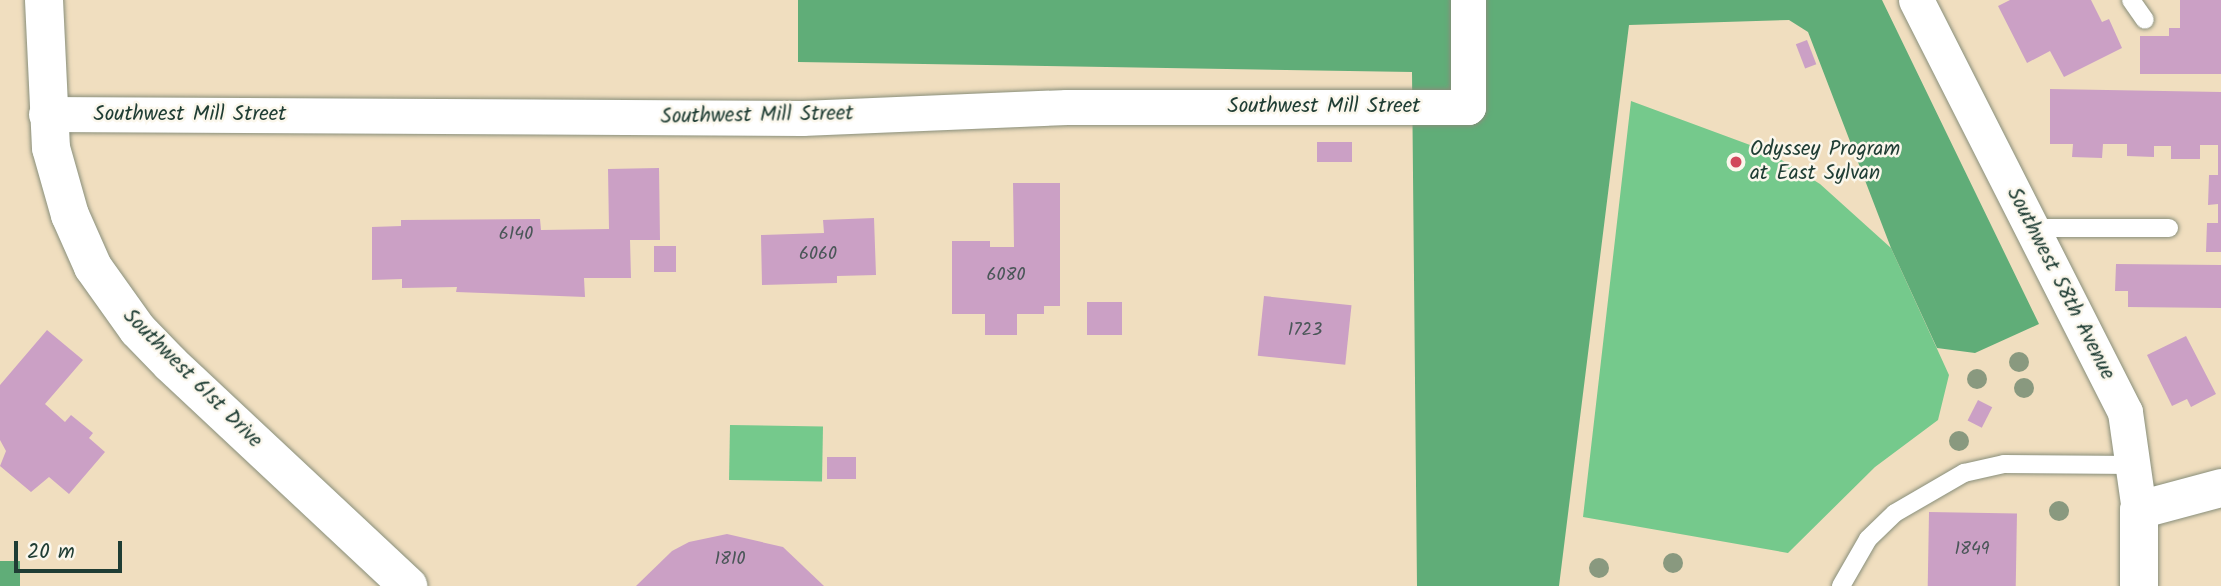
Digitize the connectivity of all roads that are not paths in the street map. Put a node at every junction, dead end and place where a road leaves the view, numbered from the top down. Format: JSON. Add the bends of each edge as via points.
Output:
{"nodes":[{"id":1,"x":44,"y":0,"type":"edge"},
{"id":2,"x":1468,"y":0,"type":"edge"},
{"id":3,"x":2131,"y":0,"type":"edge"},
{"id":4,"x":1926,"y":3,"type":"edge"},
{"id":5,"x":2145,"y":20,"type":"dead end"},
{"id":6,"x":46,"y":114,"type":"junction"},
{"id":7,"x":2032,"y":228,"type":"junction"},
{"id":8,"x":2169,"y":228,"type":"dead end"},
{"id":9,"x":2134,"y":465,"type":"junction"},
{"id":10,"x":2221,"y":488,"type":"edge"},
{"id":11,"x":2140,"y":509,"type":"junction"},
{"id":12,"x":408,"y":586,"type":"edge"},
{"id":13,"x":1842,"y":586,"type":"edge"},
{"id":14,"x":2139,"y":586,"type":"edge"}],
"edges":[{"from":1,"to":6,"type":"street","name":"Southwest 61st Drive"},
{"from":2,"to":6,"type":"street","name":"Southwest Mill Street","via":[[1468,107],[1067,107],[802,118]]},
{"from":3,"to":5,"type":"lane"},
{"from":4,"to":7,"type":"street","name":"Southwest 58th Avenue"},
{"from":6,"to":12,"type":"street","name":"Southwest 61st Drive","via":[[70,215],[93,267],[115,300],[171,364]]},
{"from":7,"to":8,"type":"lane"},
{"from":7,"to":9,"type":"street","name":"Southwest 58th Avenue","via":[[2125,412]]},
{"from":9,"to":11,"type":"street","name":"Southwest 58th Avenue"},
{"from":9,"to":13,"type":"lane","via":[[2004,464],[1964,473],[1895,513],[1868,539]]},
{"from":10,"to":11,"type":"street"},
{"from":11,"to":14,"type":"street","name":"Southwest 58th Avenue"}]}
